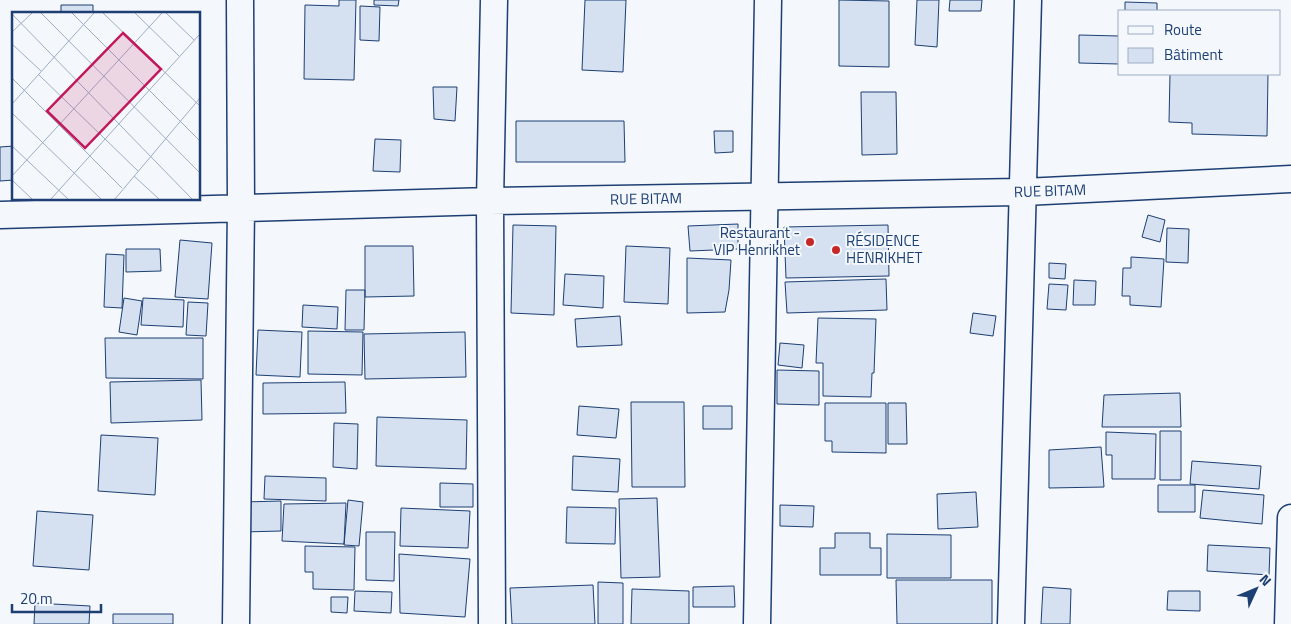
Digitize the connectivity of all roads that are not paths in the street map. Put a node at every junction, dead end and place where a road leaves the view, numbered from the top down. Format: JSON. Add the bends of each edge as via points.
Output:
{"nodes":[{"id":1,"x":240,"y":0,"type":"edge"},
{"id":2,"x":494,"y":0,"type":"edge"},
{"id":3,"x":768,"y":0,"type":"edge"},
{"id":4,"x":1028,"y":0,"type":"edge"},
{"id":5,"x":1291,"y":179,"type":"edge"},
{"id":6,"x":1024,"y":192,"type":"junction"},
{"id":7,"x":764,"y":197,"type":"junction"},
{"id":8,"x":490,"y":201,"type":"junction"},
{"id":9,"x":241,"y":207,"type":"junction"},
{"id":10,"x":0,"y":215,"type":"edge"},
{"id":11,"x":1291,"y":518,"type":"edge"},
{"id":12,"x":236,"y":624,"type":"edge"},
{"id":13,"x":492,"y":624,"type":"edge"},
{"id":14,"x":757,"y":624,"type":"edge"},
{"id":15,"x":1010,"y":624,"type":"edge"},
{"id":16,"x":1288,"y":624,"type":"edge"}],
"edges":[{"from":1,"to":9,"type":"street"},
{"from":2,"to":8,"type":"street"},
{"from":3,"to":7,"type":"street"},
{"from":4,"to":6,"type":"street"},
{"from":5,"to":6,"type":"street","name":"RUE BITAM"},
{"from":6,"to":7,"type":"street","name":"RUE BITAM"},
{"from":6,"to":15,"type":"street"},
{"from":7,"to":8,"type":"street","name":"RUE BITAM"},
{"from":7,"to":14,"type":"street"},
{"from":8,"to":9,"type":"street","name":"RUE BITAM"},
{"from":8,"to":13,"type":"street"},
{"from":9,"to":10,"type":"street","name":"RUE BITAM"},
{"from":9,"to":12,"type":"street"},
{"from":11,"to":16,"type":"street"}]}
